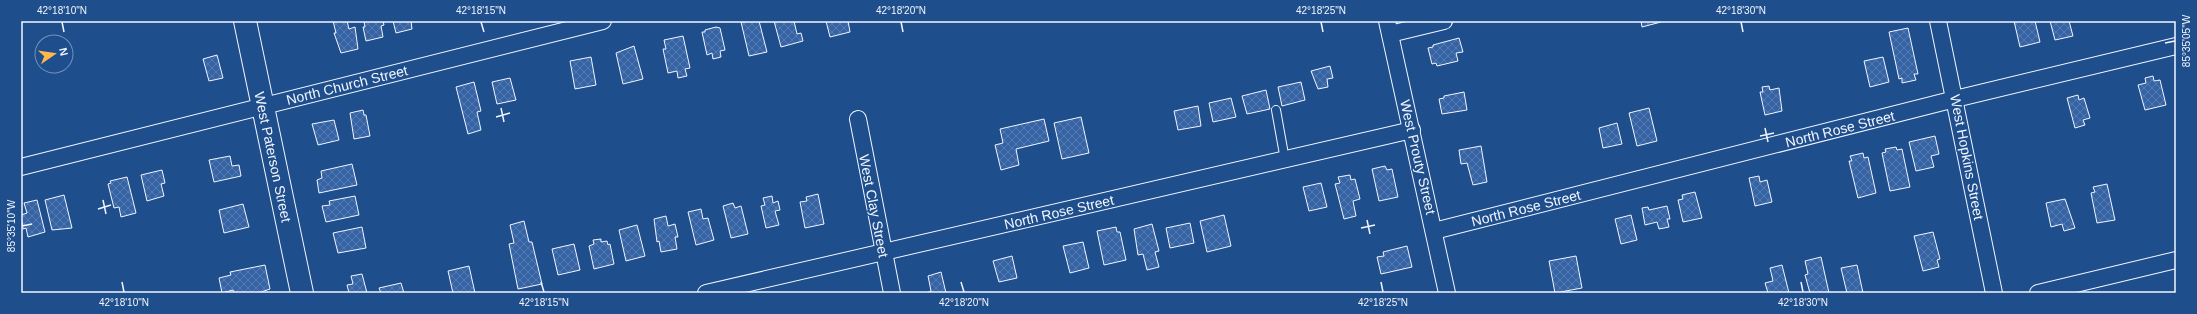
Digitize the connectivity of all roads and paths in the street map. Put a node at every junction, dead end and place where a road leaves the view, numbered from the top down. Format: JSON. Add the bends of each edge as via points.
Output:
{"nodes":[{"id":1,"x":244,"y":21,"type":"edge"},
{"id":2,"x":603,"y":21,"type":"edge"},
{"id":3,"x":1444,"y":21,"type":"edge"},
{"id":4,"x":1938,"y":21,"type":"edge"},
{"id":5,"x":1389,"y":28,"type":"edge"},
{"id":6,"x":2176,"y":46,"type":"edge"},
{"id":7,"x":1955,"y":99,"type":"junction"},
{"id":8,"x":263,"y":106,"type":"junction"},
{"id":9,"x":1276,"y":110,"type":"dead end"},
{"id":10,"x":858,"y":119,"type":"dead end"},
{"id":11,"x":1412,"y":130,"type":"junction"},
{"id":12,"x":1286,"y":160,"type":"junction"},
{"id":13,"x":21,"y":167,"type":"edge"},
{"id":14,"x":1434,"y":231,"type":"junction"},
{"id":15,"x":883,"y":252,"type":"junction"},
{"id":16,"x":2176,"y":260,"type":"edge"},
{"id":17,"x":302,"y":293,"type":"edge"},
{"id":18,"x":706,"y":293,"type":"edge"},
{"id":19,"x":892,"y":293,"type":"edge"},
{"id":20,"x":1447,"y":293,"type":"edge"},
{"id":21,"x":1994,"y":293,"type":"edge"},
{"id":22,"x":2038,"y":293,"type":"edge"}],
"edges":[{"from":1,"to":8,"type":"street","name":"West Paterson Street"},
{"from":2,"to":8,"type":"street","name":"North Church Street"},
{"from":3,"to":5,"type":"street"},
{"from":4,"to":7,"type":"street","name":"West Hopkins Street"},
{"from":5,"to":11,"type":"street","name":"West Prouty Street"},
{"from":6,"to":7,"type":"street","name":"North Rose Street"},
{"from":7,"to":14,"type":"street","name":"North Rose Street"},
{"from":7,"to":21,"type":"street","name":"West Hopkins Street"},
{"from":8,"to":13,"type":"street","name":"North Church Street"},
{"from":8,"to":17,"type":"street","name":"West Paterson Street"},
{"from":9,"to":12,"type":"lane"},
{"from":10,"to":15,"type":"street","name":"West Clay Street"},
{"from":11,"to":12,"type":"street","name":"North Rose Street"},
{"from":11,"to":14,"type":"street","name":"West Prouty Street"},
{"from":12,"to":15,"type":"street","name":"North Rose Street"},
{"from":14,"to":20,"type":"street","name":"West Prouty Street"},
{"from":15,"to":18,"type":"street","name":"North Rose Street"},
{"from":15,"to":19,"type":"street","name":"West Clay Street"},
{"from":16,"to":22,"type":"street"}]}
